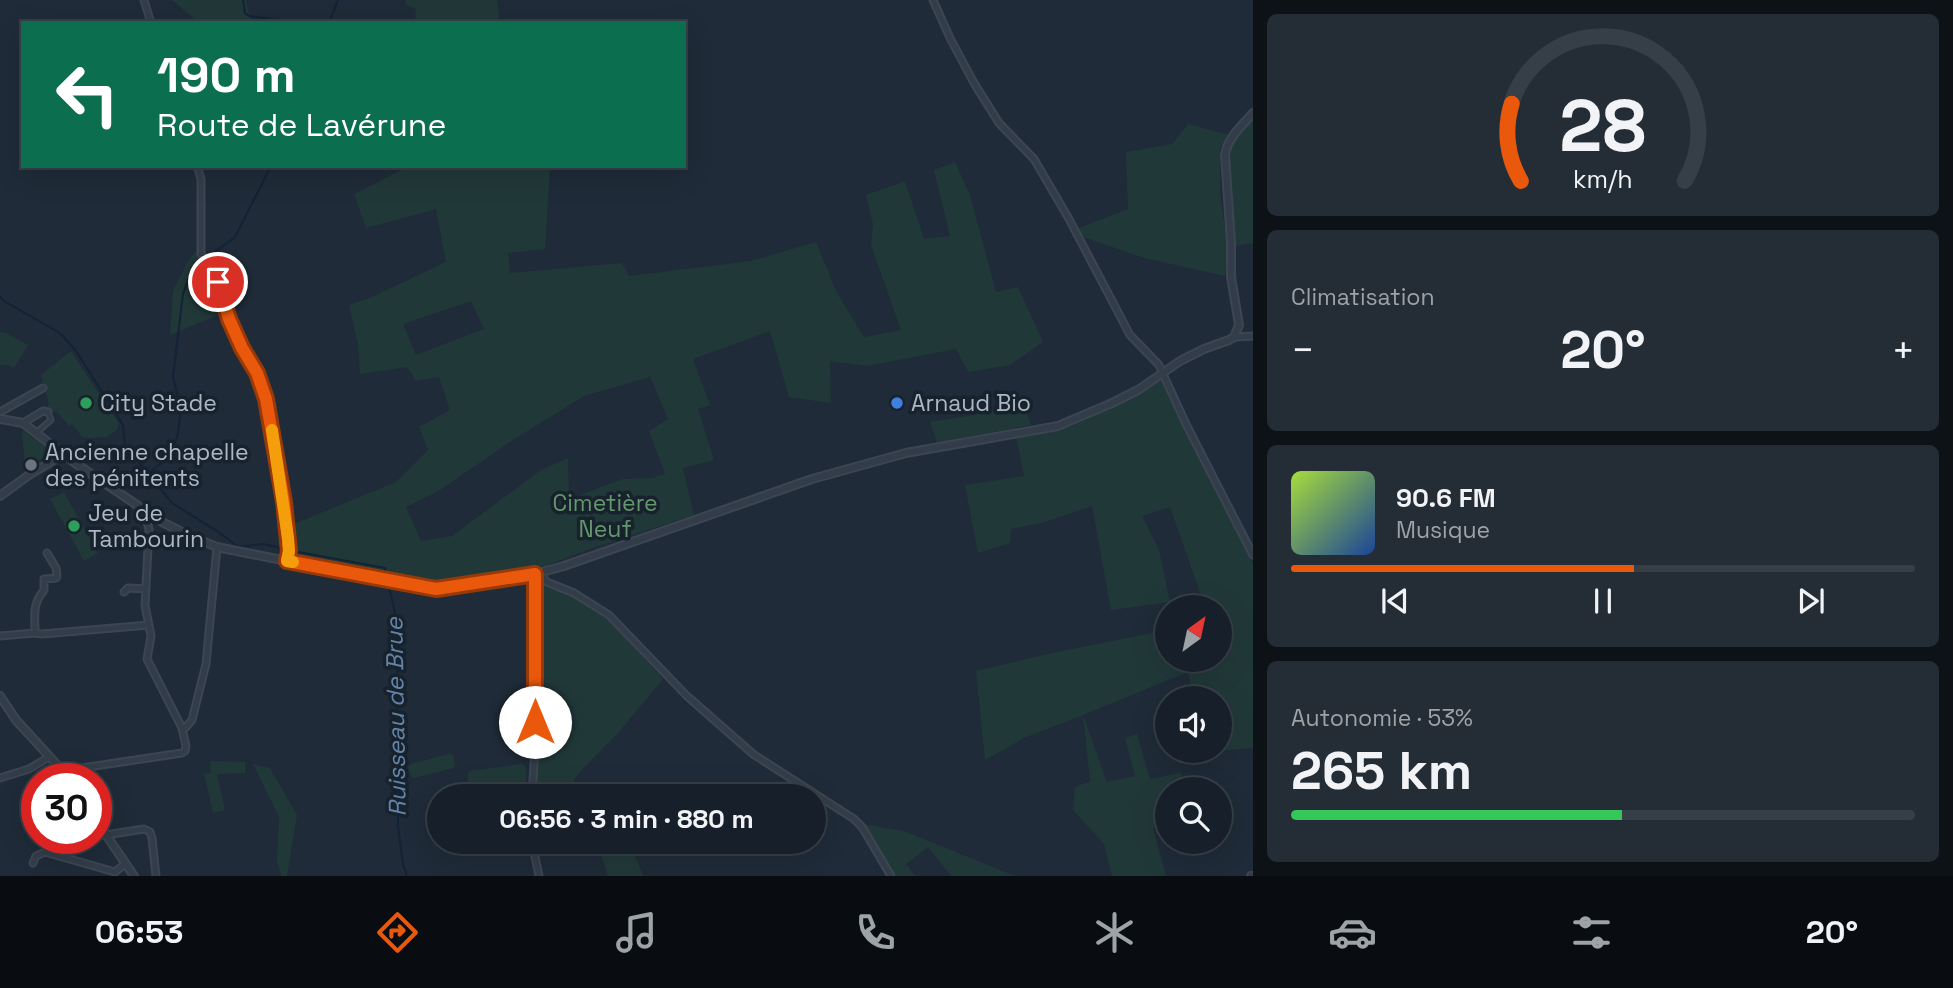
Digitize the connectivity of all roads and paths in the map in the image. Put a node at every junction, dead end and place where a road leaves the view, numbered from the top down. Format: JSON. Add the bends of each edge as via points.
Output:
{"nodes":[{"id":1,"x":145,"y":0,"type":"edge"},
{"id":2,"x":933,"y":0,"type":"edge"},
{"id":3,"x":150,"y":21,"type":"edge"},
{"id":4,"x":1253,"y":113,"type":"edge"},
{"id":5,"x":198,"y":168,"type":"edge"},
{"id":6,"x":1253,"y":336,"type":"edge"},
{"id":7,"x":1234,"y":337,"type":"junction"},
{"id":8,"x":1163,"y":374,"type":"junction"},
{"id":9,"x":43,"y":388,"type":"dead end"},
{"id":10,"x":0,"y":412,"type":"edge"},
{"id":11,"x":48,"y":412,"type":"joint"},
{"id":12,"x":0,"y":419,"type":"edge"},
{"id":13,"x":23,"y":423,"type":"junction"},
{"id":14,"x":37,"y":432,"type":"junction"},
{"id":15,"x":64,"y":454,"type":"junction"},
{"id":16,"x":82,"y":456,"type":"dead end"},
{"id":17,"x":75,"y":463,"type":"junction"},
{"id":18,"x":0,"y":496,"type":"edge"},
{"id":19,"x":140,"y":506,"type":"junction"},
{"id":20,"x":217,"y":547,"type":"junction"},
{"id":21,"x":47,"y":553,"type":"dead end"},
{"id":22,"x":1253,"y":555,"type":"edge"},
{"id":23,"x":287,"y":561,"type":"junction"},
{"id":24,"x":537,"y":574,"type":"junction"},
{"id":25,"x":146,"y":589,"type":"junction"},
{"id":26,"x":124,"y":592,"type":"dead end"},
{"id":27,"x":149,"y":625,"type":"junction"},
{"id":28,"x":35,"y":633,"type":"junction"},
{"id":29,"x":0,"y":636,"type":"edge"},
{"id":30,"x":0,"y":696,"type":"edge"},
{"id":31,"x":182,"y":728,"type":"junction"},
{"id":32,"x":49,"y":757,"type":"junction"},
{"id":33,"x":55,"y":763,"type":"edge"},
{"id":34,"x":112,"y":763,"type":"edge"},
{"id":35,"x":0,"y":778,"type":"edge"},
{"id":36,"x":533,"y":784,"type":"edge"},
{"id":37,"x":112,"y":834,"type":"edge"},
{"id":38,"x":112,"y":844,"type":"edge"},
{"id":39,"x":534,"y":854,"type":"edge"},
{"id":40,"x":33,"y":863,"type":"dead end"},
{"id":41,"x":125,"y":864,"type":"junction"},
{"id":42,"x":134,"y":876,"type":"edge"},
{"id":43,"x":156,"y":876,"type":"edge"},
{"id":44,"x":539,"y":876,"type":"edge"},
{"id":45,"x":891,"y":876,"type":"edge"}],
"edges":[{"from":1,"to":3,"type":"street"},
{"from":2,"to":8,"type":"street","via":[[974,83],[999,122],[1034,159],[1130,335]]},
{"from":4,"to":7,"type":"street","via":[[1231,137],[1225,155],[1231,277],[1239,326]]},
{"from":5,"to":23,"type":"street","via":[[201,254],[212,268],[229,319],[266,399],[284,502]]},
{"from":6,"to":7,"type":"street"},
{"from":7,"to":8,"type":"street","via":[[1180,361]]},
{"from":8,"to":22,"type":"street"},
{"from":8,"to":24,"type":"street","via":[[1058,426],[906,453],[812,479]]},
{"from":9,"to":10,"type":"street"},
{"from":11,"to":13,"type":"street"},
{"from":11,"to":14,"type":"street","via":[[51,420]]},
{"from":12,"to":13,"type":"street"},
{"from":13,"to":14,"type":"street"},
{"from":14,"to":15,"type":"street"},
{"from":15,"to":17,"type":"street"},
{"from":15,"to":18,"type":"street"},
{"from":16,"to":17,"type":"street"},
{"from":17,"to":19,"type":"street"},
{"from":19,"to":20,"type":"street","via":[[188,536]]},
{"from":19,"to":25,"type":"street","via":[[138,511],[149,530]]},
{"from":20,"to":23,"type":"street"},
{"from":20,"to":31,"type":"street","via":[[206,664],[192,720]]},
{"from":21,"to":28,"type":"street","via":[[57,576],[44,579],[44,590],[37,597]]},
{"from":23,"to":24,"type":"street","via":[[436,589]]},
{"from":24,"to":36,"type":"street"},
{"from":24,"to":45,"type":"street","via":[[609,615],[687,696],[753,754],[854,819]]},
{"from":25,"to":26,"type":"street"},
{"from":25,"to":27,"type":"street"},
{"from":27,"to":28,"type":"street"},
{"from":27,"to":31,"type":"street","via":[[147,659]]},
{"from":28,"to":29,"type":"street"},
{"from":30,"to":32,"type":"street"},
{"from":31,"to":34,"type":"street","via":[[186,751]]},
{"from":32,"to":33,"type":"street"},
{"from":32,"to":35,"type":"street"},
{"from":37,"to":43,"type":"street","via":[[150,832]]},
{"from":38,"to":41,"type":"street"},
{"from":39,"to":44,"type":"street"},
{"from":40,"to":41,"type":"street","via":[[45,852],[115,872]]},
{"from":41,"to":42,"type":"street"}]}
